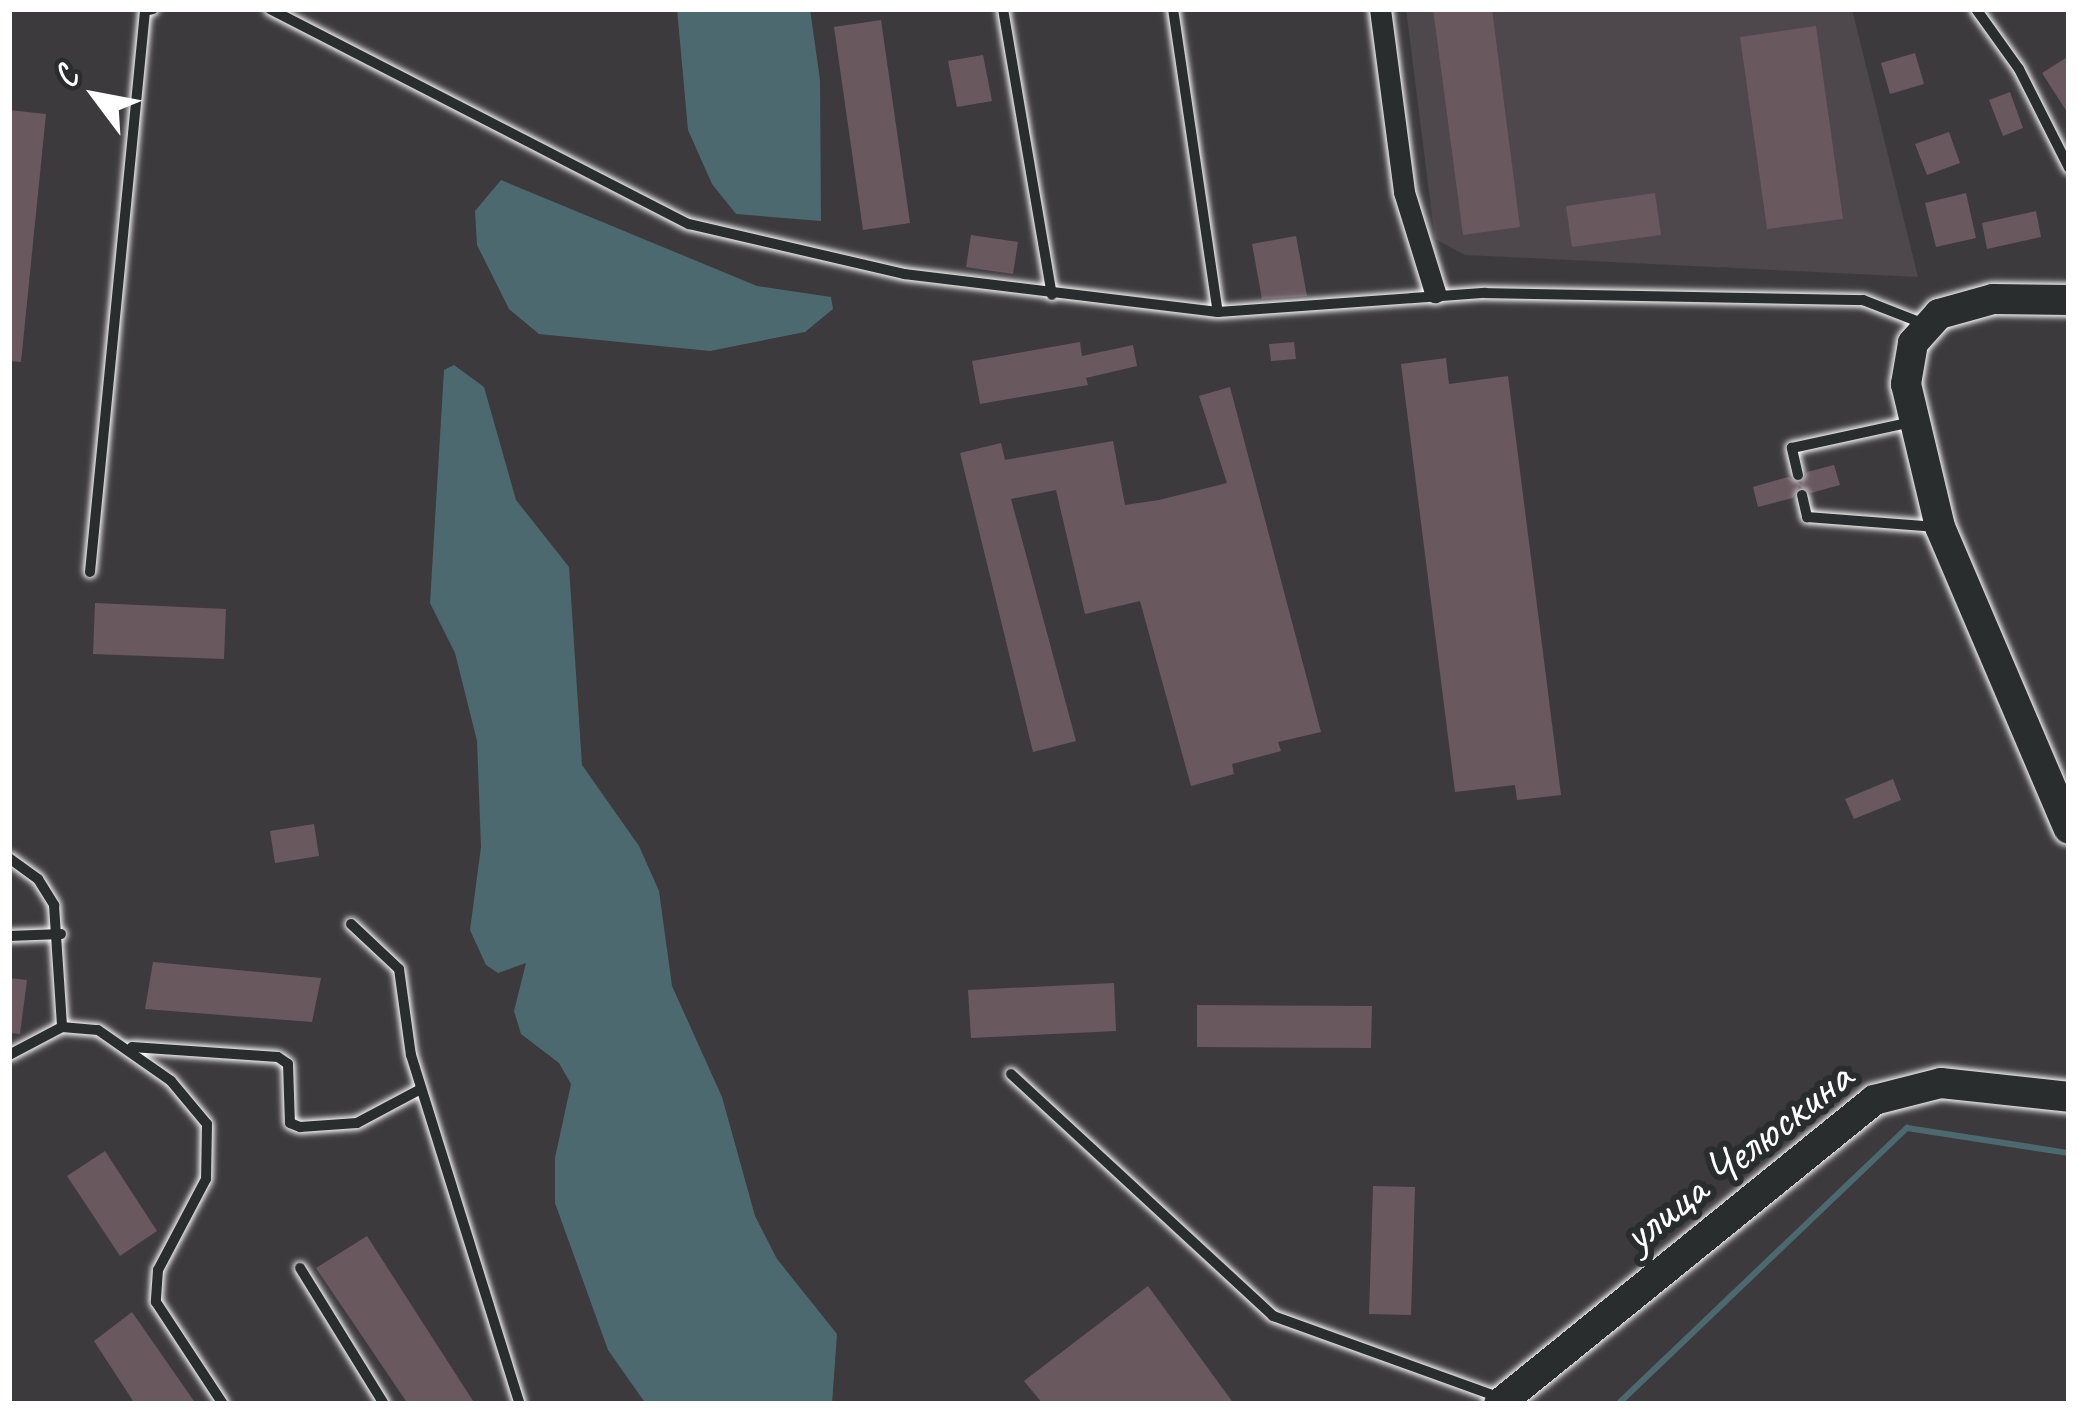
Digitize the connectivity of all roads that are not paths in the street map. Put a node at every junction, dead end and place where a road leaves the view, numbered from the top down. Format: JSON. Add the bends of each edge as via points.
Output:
{"nodes":[{"id":1,"x":153,"y":9,"type":"edge"},
{"id":2,"x":270,"y":9,"type":"edge"},
{"id":3,"x":310,"y":9,"type":"edge"},
{"id":4,"x":1003,"y":9,"type":"edge"},
{"id":5,"x":1173,"y":9,"type":"edge"},
{"id":6,"x":1380,"y":9,"type":"edge"},
{"id":7,"x":1981,"y":10,"type":"edge"},
{"id":8,"x":309,"y":23,"type":"junction"},
{"id":9,"x":2069,"y":168,"type":"edge"},
{"id":10,"x":1435,"y":292,"type":"junction"},
{"id":11,"x":1052,"y":295,"type":"junction"},
{"id":12,"x":2069,"y":300,"type":"edge"},
{"id":13,"x":1218,"y":312,"type":"junction"},
{"id":14,"x":1928,"y":325,"type":"junction"},
{"id":15,"x":1914,"y":421,"type":"junction"},
{"id":16,"x":1798,"y":475,"type":"dead end"},
{"id":17,"x":1802,"y":495,"type":"dead end"},
{"id":18,"x":1940,"y":527,"type":"junction"},
{"id":19,"x":90,"y":572,"type":"dead end"},
{"id":20,"x":2069,"y":829,"type":"edge"},
{"id":21,"x":9,"y":858,"type":"edge"},
{"id":22,"x":351,"y":924,"type":"dead end"},
{"id":23,"x":61,"y":934,"type":"junction"},
{"id":24,"x":9,"y":936,"type":"edge"},
{"id":25,"x":62,"y":1027,"type":"junction"},
{"id":26,"x":131,"y":1047,"type":"junction"},
{"id":27,"x":9,"y":1054,"type":"edge"},
{"id":28,"x":1011,"y":1074,"type":"dead end"},
{"id":29,"x":422,"y":1089,"type":"junction"},
{"id":30,"x":2069,"y":1097,"type":"edge"},
{"id":31,"x":300,"y":1268,"type":"dead end"},
{"id":32,"x":1502,"y":1401,"type":"edge"},
{"id":33,"x":223,"y":1404,"type":"edge"},
{"id":34,"x":384,"y":1404,"type":"edge"},
{"id":35,"x":520,"y":1404,"type":"edge"}],
"edges":[{"from":1,"to":19,"type":"lane","via":[[145,11]]},
{"from":2,"to":8,"type":"lane"},
{"from":3,"to":8,"type":"lane"},
{"from":4,"to":11,"type":"lane"},
{"from":5,"to":13,"type":"lane"},
{"from":6,"to":10,"type":"street","via":[[1404,192]]},
{"from":7,"to":9,"type":"lane"},
{"from":8,"to":11,"type":"lane","via":[[688,224],[904,274]]},
{"from":10,"to":13,"type":"lane","via":[[1306,310]]},
{"from":10,"to":14,"type":"lane","via":[[1863,300]]},
{"from":11,"to":13,"type":"lane"},
{"from":12,"to":14,"type":"street","via":[[1958,305]]},
{"from":14,"to":15,"type":"street","via":[[1906,364]]},
{"from":15,"to":16,"type":"lane","via":[[1792,448]]},
{"from":15,"to":18,"type":"street"},
{"from":17,"to":18,"type":"lane","via":[[1807,517]]},
{"from":18,"to":20,"type":"street"},
{"from":21,"to":23,"type":"lane","via":[[38,879]]},
{"from":22,"to":29,"type":"lane","via":[[399,969]]},
{"from":23,"to":24,"type":"lane"},
{"from":23,"to":25,"type":"lane"},
{"from":25,"to":26,"type":"lane","via":[[98,1030]]},
{"from":25,"to":27,"type":"lane"},
{"from":26,"to":29,"type":"lane","via":[[278,1057],[288,1064],[290,1123],[299,1127],[357,1123]]},
{"from":26,"to":33,"type":"lane","via":[[208,1124],[206,1180],[158,1270],[155,1302]]},
{"from":28,"to":32,"type":"lane","via":[[1274,1316]]},
{"from":29,"to":35,"type":"lane"},
{"from":30,"to":32,"type":"street","name":"улица Челюскина","via":[[1941,1083],[1874,1100]]},
{"from":31,"to":34,"type":"lane"}]}
